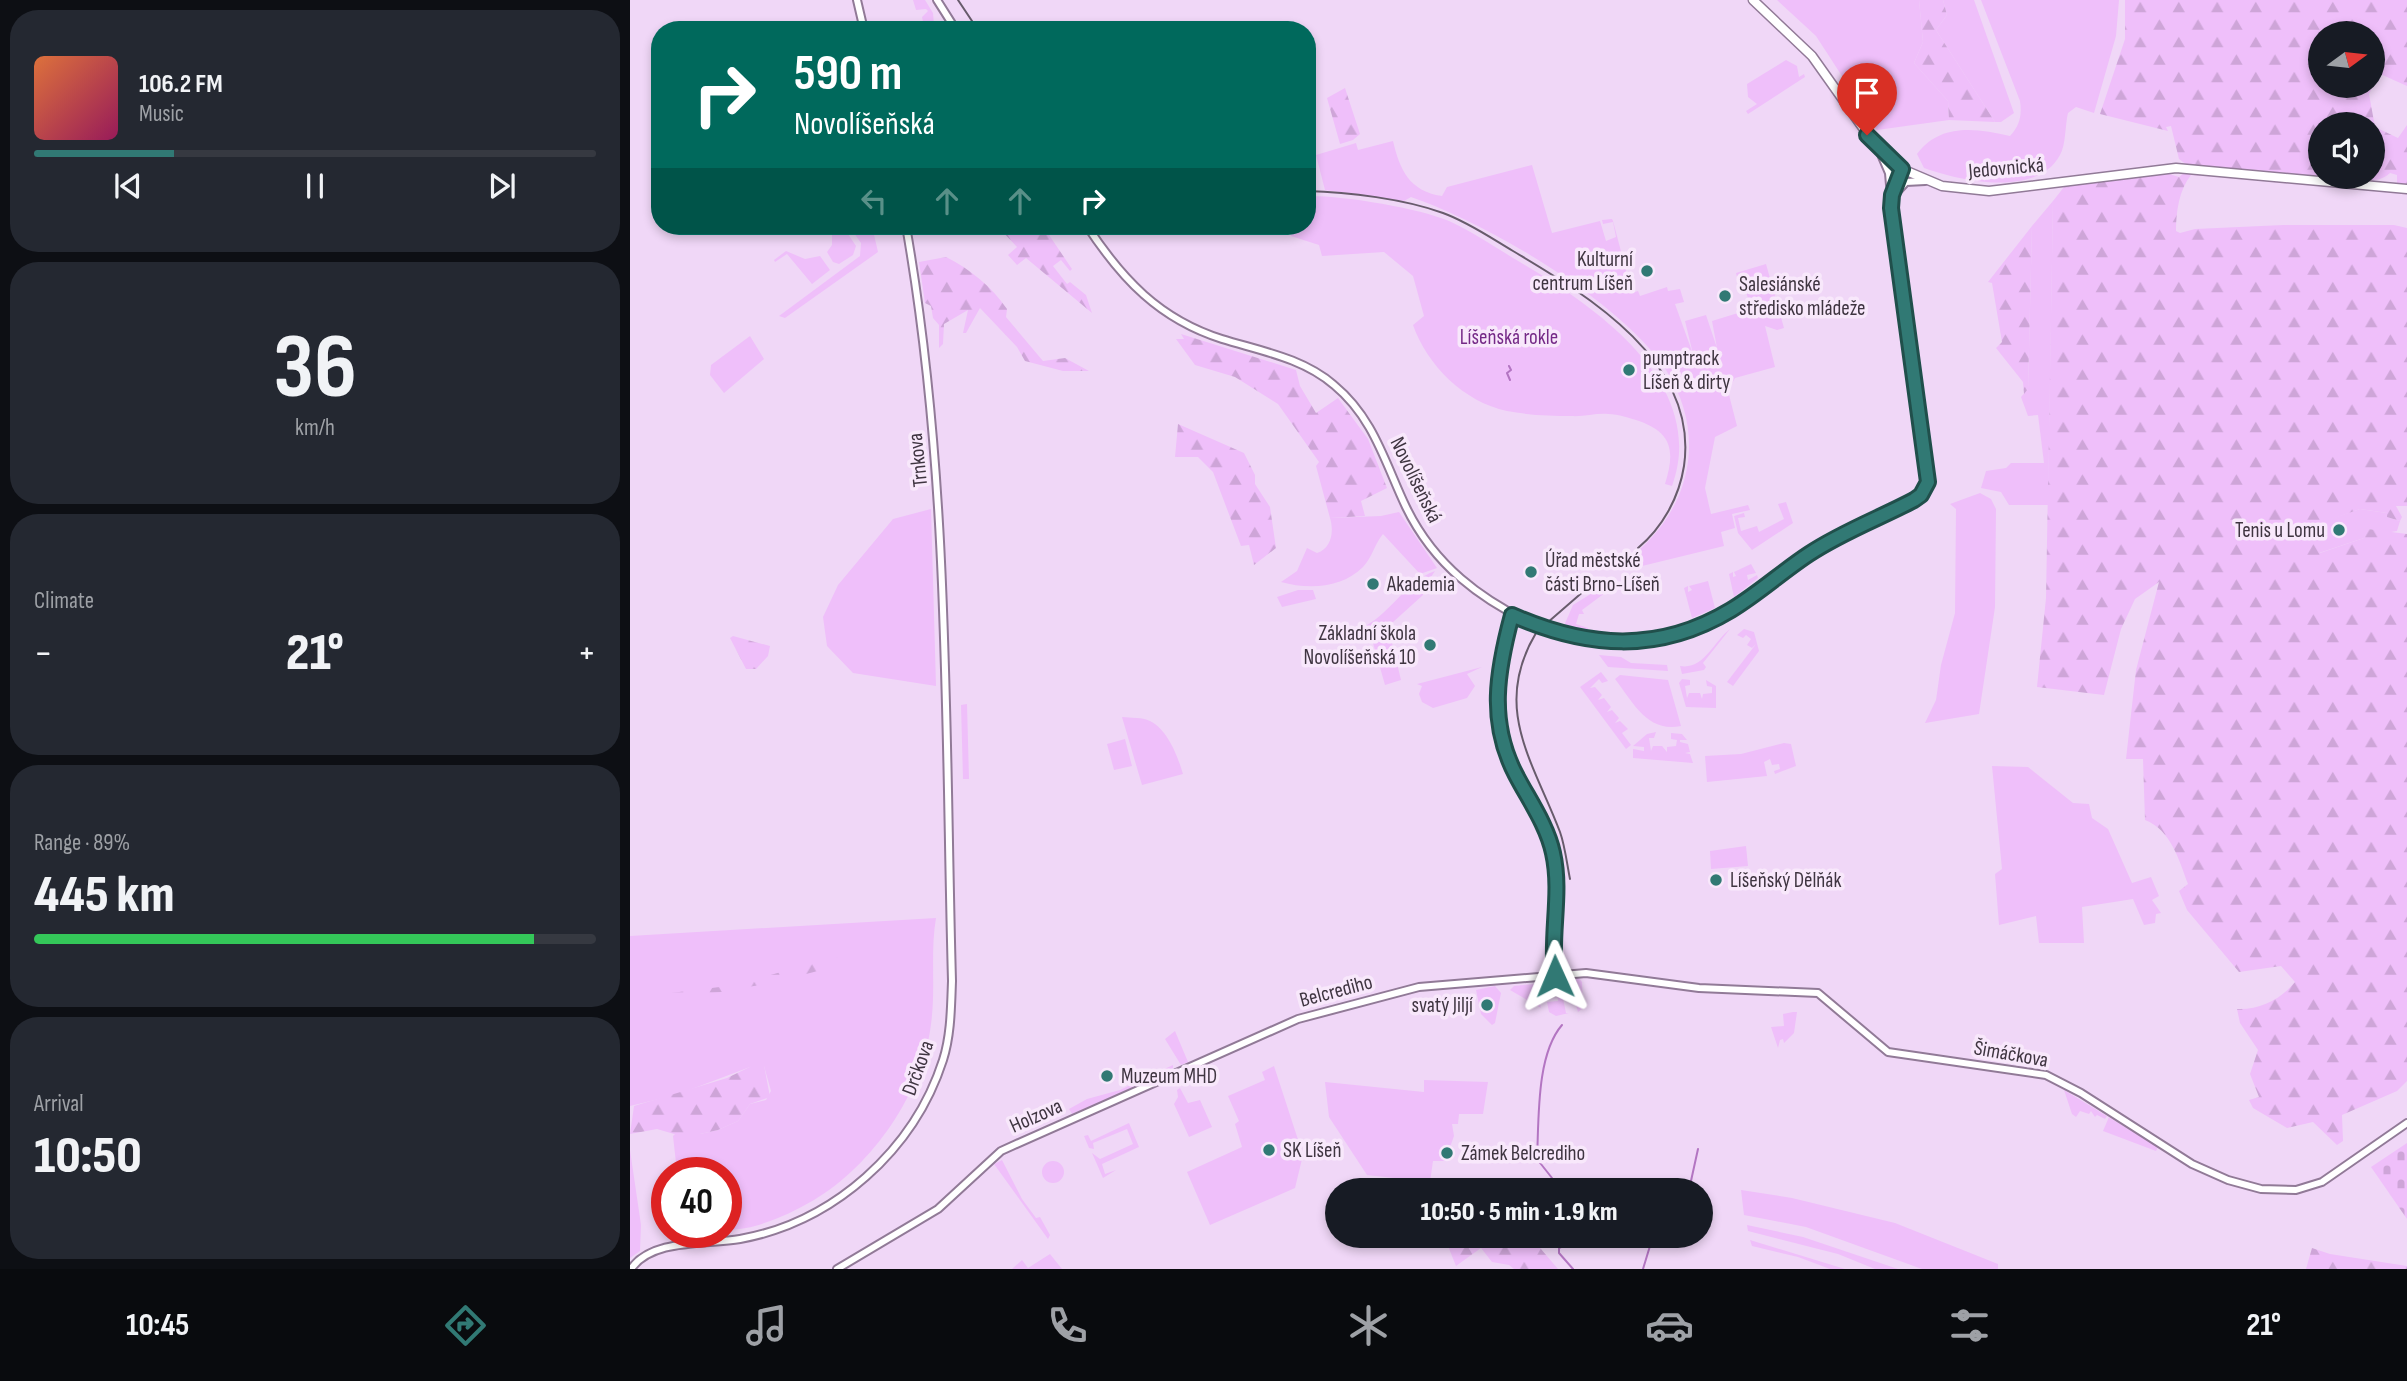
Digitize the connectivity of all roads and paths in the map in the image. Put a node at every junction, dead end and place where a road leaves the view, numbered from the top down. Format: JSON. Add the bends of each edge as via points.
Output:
{"nodes":[{"id":1,"x":857,"y":0,"type":"edge"},
{"id":2,"x":937,"y":0,"type":"edge"},
{"id":3,"x":1753,"y":0,"type":"edge"},
{"id":4,"x":862,"y":21,"type":"edge"},
{"id":5,"x":950,"y":21,"type":"edge"},
{"id":6,"x":1878,"y":149,"type":"junction"},
{"id":7,"x":1902,"y":169,"type":"junction"},
{"id":8,"x":1926,"y":181,"type":"junction"},
{"id":9,"x":2407,"y":189,"type":"edge"},
{"id":10,"x":1891,"y":198,"type":"junction"},
{"id":11,"x":907,"y":235,"type":"edge"},
{"id":12,"x":1093,"y":235,"type":"edge"},
{"id":13,"x":1512,"y":615,"type":"junction"},
{"id":14,"x":945,"y":692,"type":"joint"},
{"id":15,"x":1555,"y":976,"type":"junction"},
{"id":16,"x":1271,"y":1032,"type":"joint"},
{"id":17,"x":2407,"y":1124,"type":"edge"},
{"id":18,"x":631,"y":1269,"type":"edge"},
{"id":19,"x":837,"y":1269,"type":"edge"}],
"edges":[{"from":1,"to":4,"type":"street"},
{"from":2,"to":5,"type":"street"},
{"from":3,"to":6,"type":"main road","name":"Jedovnická","via":[[1812,56]]},
{"from":6,"to":7,"type":"main road","name":"Jedovnická"},
{"from":6,"to":10,"type":"street","via":[[1890,176]]},
{"from":7,"to":8,"type":"main road","name":"Jedovnická"},
{"from":7,"to":10,"type":"street","name":"Novolíšeňská","via":[[1895,177]]},
{"from":8,"to":9,"type":"main road","name":"Jedovnická","via":[[1960,190],[1989,191],[2176,168]]},
{"from":8,"to":10,"type":"street","via":[[1901,185]]},
{"from":10,"to":13,"type":"street","name":"Novolíšeňská","bridge":true,"via":[[1929,474],[1921,495],[1814,551],[1734,608],[1685,631],[1621,642],[1573,637]]},
{"from":11,"to":14,"type":"street","name":"Trnkova","via":[[939,493]]},
{"from":12,"to":13,"type":"street","name":"Novolíšeňská","via":[[1125,279],[1163,312],[1200,331],[1299,363],[1339,388],[1372,429],[1407,509],[1431,548],[1460,579]]},
{"from":13,"to":15,"type":"street","via":[[1497,679],[1496,714],[1506,753],[1553,853]]},
{"from":14,"to":18,"type":"street","name":"Drčkova","via":[[950,1025],[943,1059],[925,1104],[889,1155],[842,1196],[813,1214],[742,1238],[652,1251]]},
{"from":15,"to":16,"type":"street","name":"Belcrediho","via":[[1412,989],[1298,1019]]},
{"from":15,"to":17,"type":"street","name":"Šimáčkova","via":[[1586,973],[1699,988],[1818,993],[1888,1052],[2046,1075],[2192,1164],[2261,1189],[2296,1190],[2322,1182]]},
{"from":16,"to":19,"type":"street","name":"Holzova","via":[[1001,1151],[938,1209]]}]}
